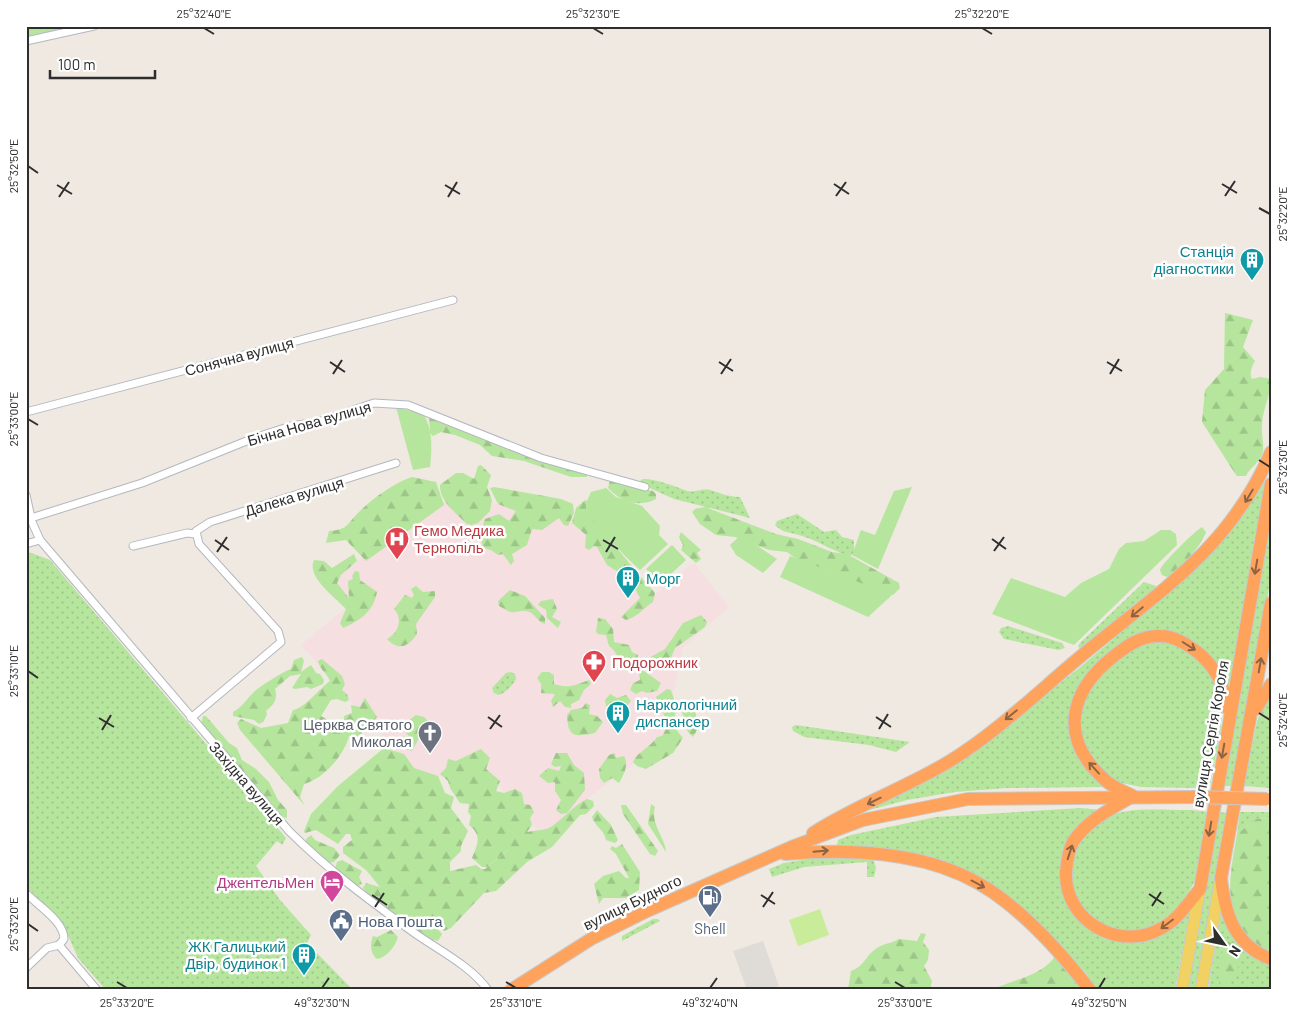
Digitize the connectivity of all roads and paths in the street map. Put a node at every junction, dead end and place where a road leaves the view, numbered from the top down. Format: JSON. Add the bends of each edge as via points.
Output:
{"nodes":[{"id":1,"x":94,"y":26,"type":"edge"},
{"id":2,"x":26,"y":41,"type":"edge"},
{"id":3,"x":452,"y":300,"type":"dead end"},
{"id":4,"x":26,"y":412,"type":"edge"},
{"id":5,"x":1271,"y":452,"type":"edge"},
{"id":6,"x":396,"y":463,"type":"dead end"},
{"id":7,"x":1271,"y":484,"type":"edge"},
{"id":8,"x":645,"y":487,"type":"dead end"},
{"id":9,"x":26,"y":495,"type":"edge"},
{"id":10,"x":31,"y":518,"type":"junction"},
{"id":11,"x":196,"y":534,"type":"junction"},
{"id":12,"x":40,"y":540,"type":"junction"},
{"id":13,"x":26,"y":544,"type":"edge"},
{"id":14,"x":134,"y":546,"type":"dead end"},
{"id":15,"x":1271,"y":603,"type":"edge"},
{"id":16,"x":1271,"y":684,"type":"edge"},
{"id":17,"x":191,"y":718,"type":"junction"},
{"id":18,"x":1228,"y":721,"type":"junction"},
{"id":19,"x":1249,"y":725,"type":"junction"},
{"id":20,"x":1133,"y":796,"type":"junction"},
{"id":21,"x":1270,"y":799,"type":"edge"},
{"id":22,"x":794,"y":846,"type":"junction"},
{"id":23,"x":773,"y":855,"type":"junction"},
{"id":24,"x":1221,"y":878,"type":"junction"},
{"id":25,"x":1200,"y":889,"type":"junction"},
{"id":26,"x":26,"y":893,"type":"edge"},
{"id":27,"x":59,"y":945,"type":"junction"},
{"id":28,"x":1271,"y":958,"type":"edge"},
{"id":29,"x":26,"y":968,"type":"edge"},
{"id":30,"x":97,"y":990,"type":"edge"},
{"id":31,"x":488,"y":990,"type":"edge"},
{"id":32,"x":511,"y":990,"type":"edge"},
{"id":33,"x":1090,"y":990,"type":"edge"},
{"id":34,"x":1182,"y":990,"type":"edge"},
{"id":35,"x":1201,"y":990,"type":"edge"}],
"edges":[{"from":1,"to":2,"type":"street"},
{"from":3,"to":4,"type":"street","name":"Сонячна вулиця"},
{"from":5,"to":22,"type":"highway","one_way":true,"via":[[1256,486],[1225,531],[1177,578],[1012,715],[950,760],[828,823]]},
{"from":6,"to":11,"type":"street","name":"Далека вулиця","via":[[210,522],[201,526]]},
{"from":7,"to":18,"type":"highway","name":"вулиця Сергія Короля","one_way":true},
{"from":8,"to":10,"type":"street","name":"Бічна Нова вулиця","via":[[541,458],[408,405],[389,402],[364,406],[318,422],[291,426],[142,483]]},
{"from":9,"to":10,"type":"street","name":"Західна вулиця"},
{"from":10,"to":12,"type":"street","name":"Західна вулиця"},
{"from":11,"to":14,"type":"street","name":"Далека вулиця","via":[[187,533]]},
{"from":11,"to":17,"type":"street","via":[[199,544],[278,631],[282,642]]},
{"from":12,"to":13,"type":"street"},
{"from":12,"to":17,"type":"street","name":"Західна вулиця"},
{"from":19,"to":15,"type":"highway","one_way":true},
{"from":16,"to":19,"type":"highway"},
{"from":17,"to":31,"type":"street","name":"Західна вулиця","via":[[309,851],[384,912],[475,975]]},
{"from":20,"to":18,"type":"highway","one_way":true,"via":[[1106,782],[1079,749],[1074,732],[1078,697],[1092,677],[1111,659],[1134,641],[1147,637],[1162,635],[1177,639],[1192,647],[1223,683]]},
{"from":18,"to":25,"type":"highway","name":"вулиця Сергія Короля","one_way":true},
{"from":19,"to":24,"type":"highway"},
{"from":20,"to":21,"type":"highway","bridge":true},
{"from":20,"to":22,"type":"highway","via":[[968,799],[863,820]]},
{"from":25,"to":20,"type":"highway","one_way":true,"via":[[1170,922],[1135,937],[1114,935],[1092,925],[1082,916],[1066,881],[1072,844],[1091,822]]},
{"from":22,"to":23,"type":"highway","name":"вулиця Будного"},
{"from":23,"to":32,"type":"highway","name":"вулиця Будного","via":[[611,929]]},
{"from":23,"to":33,"type":"highway","one_way":true,"via":[[830,850],[898,856],[964,876],[993,892],[1022,915]]},
{"from":24,"to":28,"type":"highway","via":[[1230,923],[1247,946]]},
{"from":24,"to":35,"type":"main road"},
{"from":25,"to":34,"type":"main road","name":"вулиця Сергія Короля"},
{"from":26,"to":27,"type":"street","via":[[64,932],[64,939]]},
{"from":27,"to":29,"type":"street","via":[[47,948]]},
{"from":27,"to":30,"type":"street"}]}
